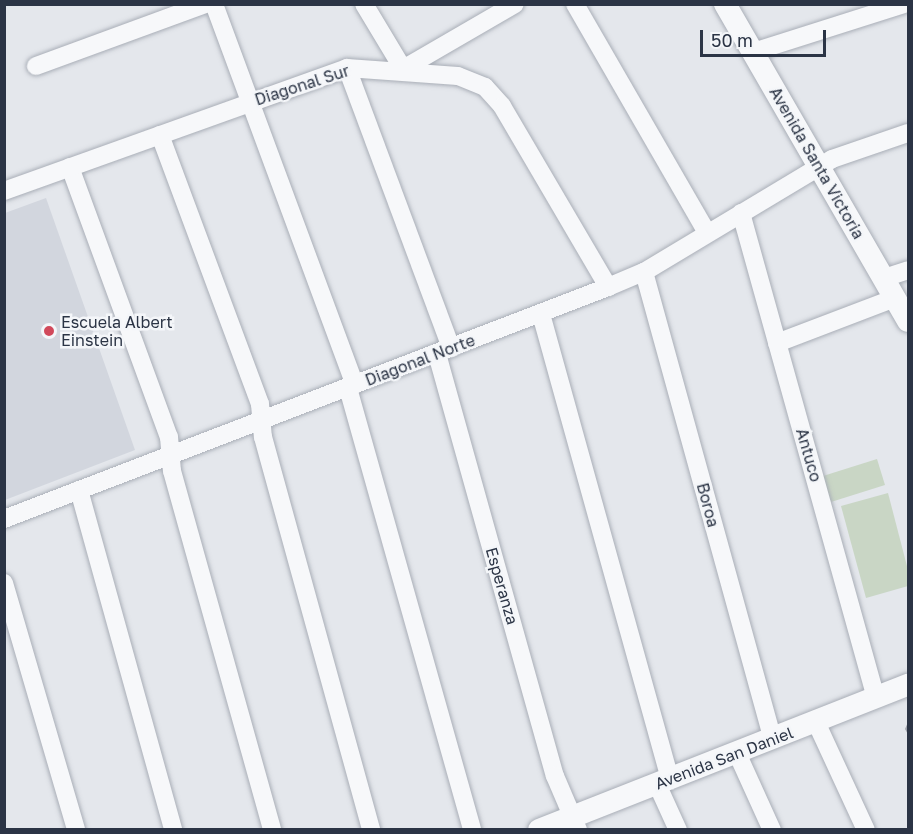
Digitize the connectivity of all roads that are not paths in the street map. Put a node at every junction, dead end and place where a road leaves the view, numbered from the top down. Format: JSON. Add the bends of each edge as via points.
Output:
{"nodes":[{"id":1,"x":205,"y":4,"type":"edge"},
{"id":2,"x":214,"y":4,"type":"edge"},
{"id":3,"x":364,"y":4,"type":"edge"},
{"id":4,"x":515,"y":4,"type":"edge"},
{"id":5,"x":574,"y":4,"type":"edge"},
{"id":6,"x":725,"y":4,"type":"edge"},
{"id":7,"x":904,"y":4,"type":"edge"},
{"id":8,"x":861,"y":11,"type":"edge"},
{"id":9,"x":753,"y":52,"type":"junction"},
{"id":10,"x":36,"y":66,"type":"dead end"},
{"id":11,"x":348,"y":68,"type":"junction"},
{"id":12,"x":403,"y":69,"type":"junction"},
{"id":13,"x":250,"y":102,"type":"junction"},
{"id":14,"x":909,"y":133,"type":"edge"},
{"id":15,"x":160,"y":135,"type":"junction"},
{"id":16,"x":70,"y":167,"type":"junction"},
{"id":17,"x":820,"y":168,"type":"junction"},
{"id":18,"x":4,"y":191,"type":"edge"},
{"id":19,"x":741,"y":213,"type":"junction"},
{"id":20,"x":707,"y":233,"type":"junction"},
{"id":21,"x":909,"y":270,"type":"edge"},
{"id":22,"x":644,"y":272,"type":"junction"},
{"id":23,"x":884,"y":278,"type":"junction"},
{"id":24,"x":608,"y":287,"type":"junction"},
{"id":25,"x":895,"y":298,"type":"junction"},
{"id":26,"x":541,"y":314,"type":"junction"},
{"id":27,"x":909,"y":321,"type":"edge"},
{"id":28,"x":777,"y":343,"type":"junction"},
{"id":29,"x":444,"y":351,"type":"junction"},
{"id":30,"x":351,"y":386,"type":"junction"},
{"id":31,"x":262,"y":420,"type":"junction"},
{"id":32,"x":171,"y":455,"type":"junction"},
{"id":33,"x":79,"y":490,"type":"junction"},
{"id":34,"x":4,"y":519,"type":"edge"},
{"id":35,"x":4,"y":583,"type":"edge"},
{"id":36,"x":909,"y":685,"type":"edge"},
{"id":37,"x":876,"y":698,"type":"junction"},
{"id":38,"x":816,"y":722,"type":"junction"},
{"id":39,"x":773,"y":739,"type":"junction"},
{"id":40,"x":737,"y":753,"type":"junction"},
{"id":41,"x":663,"y":781,"type":"junction"},
{"id":42,"x":575,"y":823,"type":"edge"},
{"id":43,"x":76,"y":830,"type":"edge"},
{"id":44,"x":174,"y":830,"type":"edge"},
{"id":45,"x":273,"y":830,"type":"edge"},
{"id":46,"x":371,"y":830,"type":"edge"},
{"id":47,"x":472,"y":830,"type":"edge"},
{"id":48,"x":539,"y":830,"type":"edge"},
{"id":49,"x":678,"y":830,"type":"edge"},
{"id":50,"x":772,"y":830,"type":"edge"},
{"id":51,"x":866,"y":830,"type":"edge"}],
"edges":[{"from":1,"to":10,"type":"street"},
{"from":2,"to":13,"type":"street"},
{"from":3,"to":12,"type":"street"},
{"from":4,"to":12,"type":"street"},
{"from":5,"to":20,"type":"street"},
{"from":6,"to":9,"type":"street","name":"Avenida Santa Victoria"},
{"from":7,"to":8,"type":"street"},
{"from":8,"to":9,"type":"street"},
{"from":9,"to":17,"type":"street","name":"Avenida Santa Victoria"},
{"from":11,"to":12,"type":"street","name":"Diagonal Sur"},
{"from":11,"to":13,"type":"street","name":"Diagonal Sur"},
{"from":11,"to":29,"type":"street","name":"Esperanza"},
{"from":12,"to":24,"type":"street","name":"Diagonal Sur","via":[[467,78],[494,96]]},
{"from":13,"to":15,"type":"street","name":"Diagonal Sur"},
{"from":13,"to":30,"type":"street"},
{"from":14,"to":17,"type":"street","name":"Diagonal Norte","via":[[844,154]]},
{"from":15,"to":16,"type":"street","name":"Diagonal Sur"},
{"from":15,"to":31,"type":"street","via":[[260,404]]},
{"from":16,"to":18,"type":"street","name":"Diagonal Sur"},
{"from":16,"to":32,"type":"street","via":[[169,437]]},
{"from":17,"to":19,"type":"street","name":"Diagonal Norte"},
{"from":17,"to":23,"type":"street","name":"Avenida Santa Victoria"},
{"from":19,"to":20,"type":"street","name":"Diagonal Norte"},
{"from":19,"to":28,"type":"street","name":"Antuco"},
{"from":20,"to":22,"type":"street","name":"Diagonal Norte"},
{"from":21,"to":23,"type":"street"},
{"from":22,"to":24,"type":"street","name":"Diagonal Norte"},
{"from":22,"to":39,"type":"street","name":"Boroa"},
{"from":23,"to":25,"type":"street","name":"Avenida Santa Victoria"},
{"from":24,"to":26,"type":"street","name":"Diagonal Norte"},
{"from":25,"to":27,"type":"street","name":"Avenida Santa Victoria"},
{"from":25,"to":28,"type":"street"},
{"from":26,"to":29,"type":"street","name":"Diagonal Norte"},
{"from":26,"to":41,"type":"street"},
{"from":28,"to":37,"type":"street","name":"Antuco"},
{"from":29,"to":30,"type":"street","name":"Diagonal Norte"},
{"from":29,"to":42,"type":"street","name":"Esperanza","via":[[555,776]]},
{"from":30,"to":31,"type":"street","name":"Diagonal Norte"},
{"from":30,"to":47,"type":"street"},
{"from":31,"to":32,"type":"street","name":"Diagonal Norte"},
{"from":31,"to":46,"type":"street"},
{"from":32,"to":33,"type":"street","name":"Diagonal Norte"},
{"from":32,"to":45,"type":"street"},
{"from":33,"to":34,"type":"street","name":"Diagonal Norte"},
{"from":33,"to":44,"type":"street"},
{"from":35,"to":43,"type":"street"},
{"from":36,"to":37,"type":"street","name":"Avenida San Daniel"},
{"from":37,"to":38,"type":"street","name":"Avenida San Daniel"},
{"from":38,"to":39,"type":"street","name":"Avenida San Daniel"},
{"from":38,"to":51,"type":"street"},
{"from":39,"to":40,"type":"street","name":"Avenida San Daniel"},
{"from":40,"to":41,"type":"street","name":"Avenida San Daniel"},
{"from":40,"to":50,"type":"street"},
{"from":41,"to":42,"type":"street","name":"Avenida San Daniel"},
{"from":41,"to":49,"type":"street"},
{"from":42,"to":48,"type":"street","name":"Avenida San Daniel"}]}
